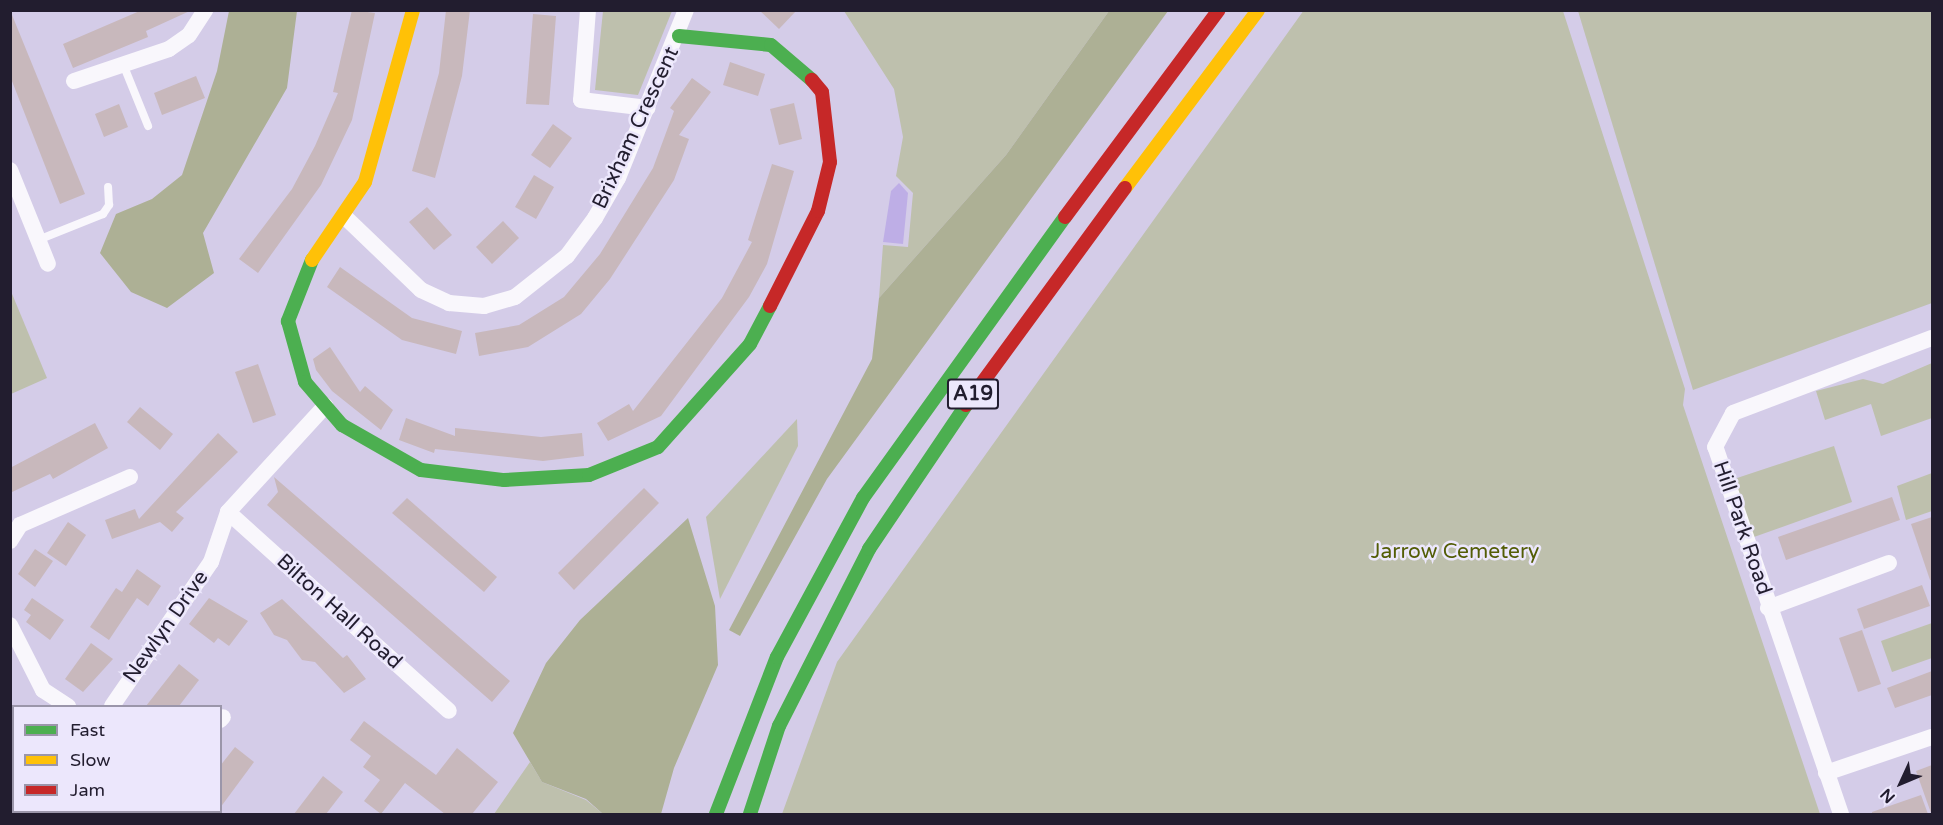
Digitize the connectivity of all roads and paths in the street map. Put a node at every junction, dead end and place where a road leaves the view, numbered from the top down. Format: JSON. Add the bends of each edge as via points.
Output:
{"nodes":[{"id":1,"x":205,"y":10,"type":"edge"},
{"id":2,"x":413,"y":10,"type":"edge"},
{"id":3,"x":588,"y":10,"type":"edge"},
{"id":4,"x":686,"y":10,"type":"edge"},
{"id":5,"x":1219,"y":10,"type":"edge"},
{"id":6,"x":1258,"y":10,"type":"edge"},
{"id":7,"x":679,"y":36,"type":"junction"},
{"id":8,"x":123,"y":64,"type":"junction"},
{"id":9,"x":74,"y":81,"type":"dead end"},
{"id":10,"x":648,"y":108,"type":"junction"},
{"id":11,"x":148,"y":126,"type":"dead end"},
{"id":12,"x":10,"y":170,"type":"edge"},
{"id":13,"x":108,"y":187,"type":"dead end"},
{"id":14,"x":345,"y":217,"type":"junction"},
{"id":15,"x":38,"y":240,"type":"junction"},
{"id":16,"x":48,"y":264,"type":"dead end"},
{"id":17,"x":1932,"y":338,"type":"edge"},
{"id":18,"x":325,"y":406,"type":"junction"},
{"id":19,"x":130,"y":477,"type":"dead end"},
{"id":20,"x":228,"y":512,"type":"junction"},
{"id":21,"x":10,"y":541,"type":"edge"},
{"id":22,"x":1890,"y":563,"type":"dead end"},
{"id":23,"x":1768,"y":608,"type":"junction"},
{"id":24,"x":10,"y":626,"type":"edge"},
{"id":25,"x":66,"y":705,"type":"edge"},
{"id":26,"x":113,"y":705,"type":"edge"},
{"id":27,"x":449,"y":711,"type":"dead end"},
{"id":28,"x":1932,"y":736,"type":"edge"},
{"id":29,"x":1826,"y":773,"type":"junction"},
{"id":30,"x":716,"y":814,"type":"edge"},
{"id":31,"x":750,"y":814,"type":"edge"},
{"id":32,"x":1841,"y":814,"type":"edge"}],
"edges":[{"from":1,"to":8,"type":"street","via":[[189,35],[169,49]]},
{"from":2,"to":14,"type":"main road","via":[[386,122]]},
{"from":3,"to":10,"type":"street","via":[[582,100]]},
{"from":4,"to":7,"type":"street","name":"Brixham Crescent"},
{"from":5,"to":30,"type":"main road","number":"A19","via":[[965,350],[863,498],[777,657]]},
{"from":6,"to":31,"type":"main road","number":"A19","via":[[988,372],[869,549],[779,726]]},
{"from":7,"to":10,"type":"street","name":"Brixham Crescent"},
{"from":7,"to":18,"type":"main road","via":[[771,45],[792,58],[822,92],[830,162],[804,246],[750,344],[658,447],[589,475],[504,480],[421,470],[342,425]]},
{"from":8,"to":9,"type":"street"},
{"from":8,"to":11,"type":"lane"},
{"from":10,"to":14,"type":"street","name":"Brixham Crescent","via":[[595,218],[567,256],[515,297],[484,306],[449,303],[421,291]]},
{"from":12,"to":15,"type":"street"},
{"from":13,"to":15,"type":"lane","via":[[109,205],[103,214]]},
{"from":14,"to":18,"type":"main road","via":[[308,266],[288,321],[305,382]]},
{"from":15,"to":16,"type":"street"},
{"from":17,"to":23,"type":"street","name":"Hill Park Road","via":[[1746,407],[1724,421],[1715,447],[1717,460]]},
{"from":18,"to":20,"type":"street","name":"Newlyn Drive"},
{"from":19,"to":21,"type":"street","via":[[20,525]]},
{"from":20,"to":26,"type":"street","name":"Newlyn Drive","via":[[211,562]]},
{"from":20,"to":27,"type":"street","name":"Bilton Hall Road"},
{"from":22,"to":23,"type":"street"},
{"from":23,"to":29,"type":"street","name":"Hill Park Road"},
{"from":24,"to":25,"type":"street","via":[[44,690]]},
{"from":28,"to":29,"type":"street"},
{"from":29,"to":32,"type":"street","name":"Hill Park Road"}]}
